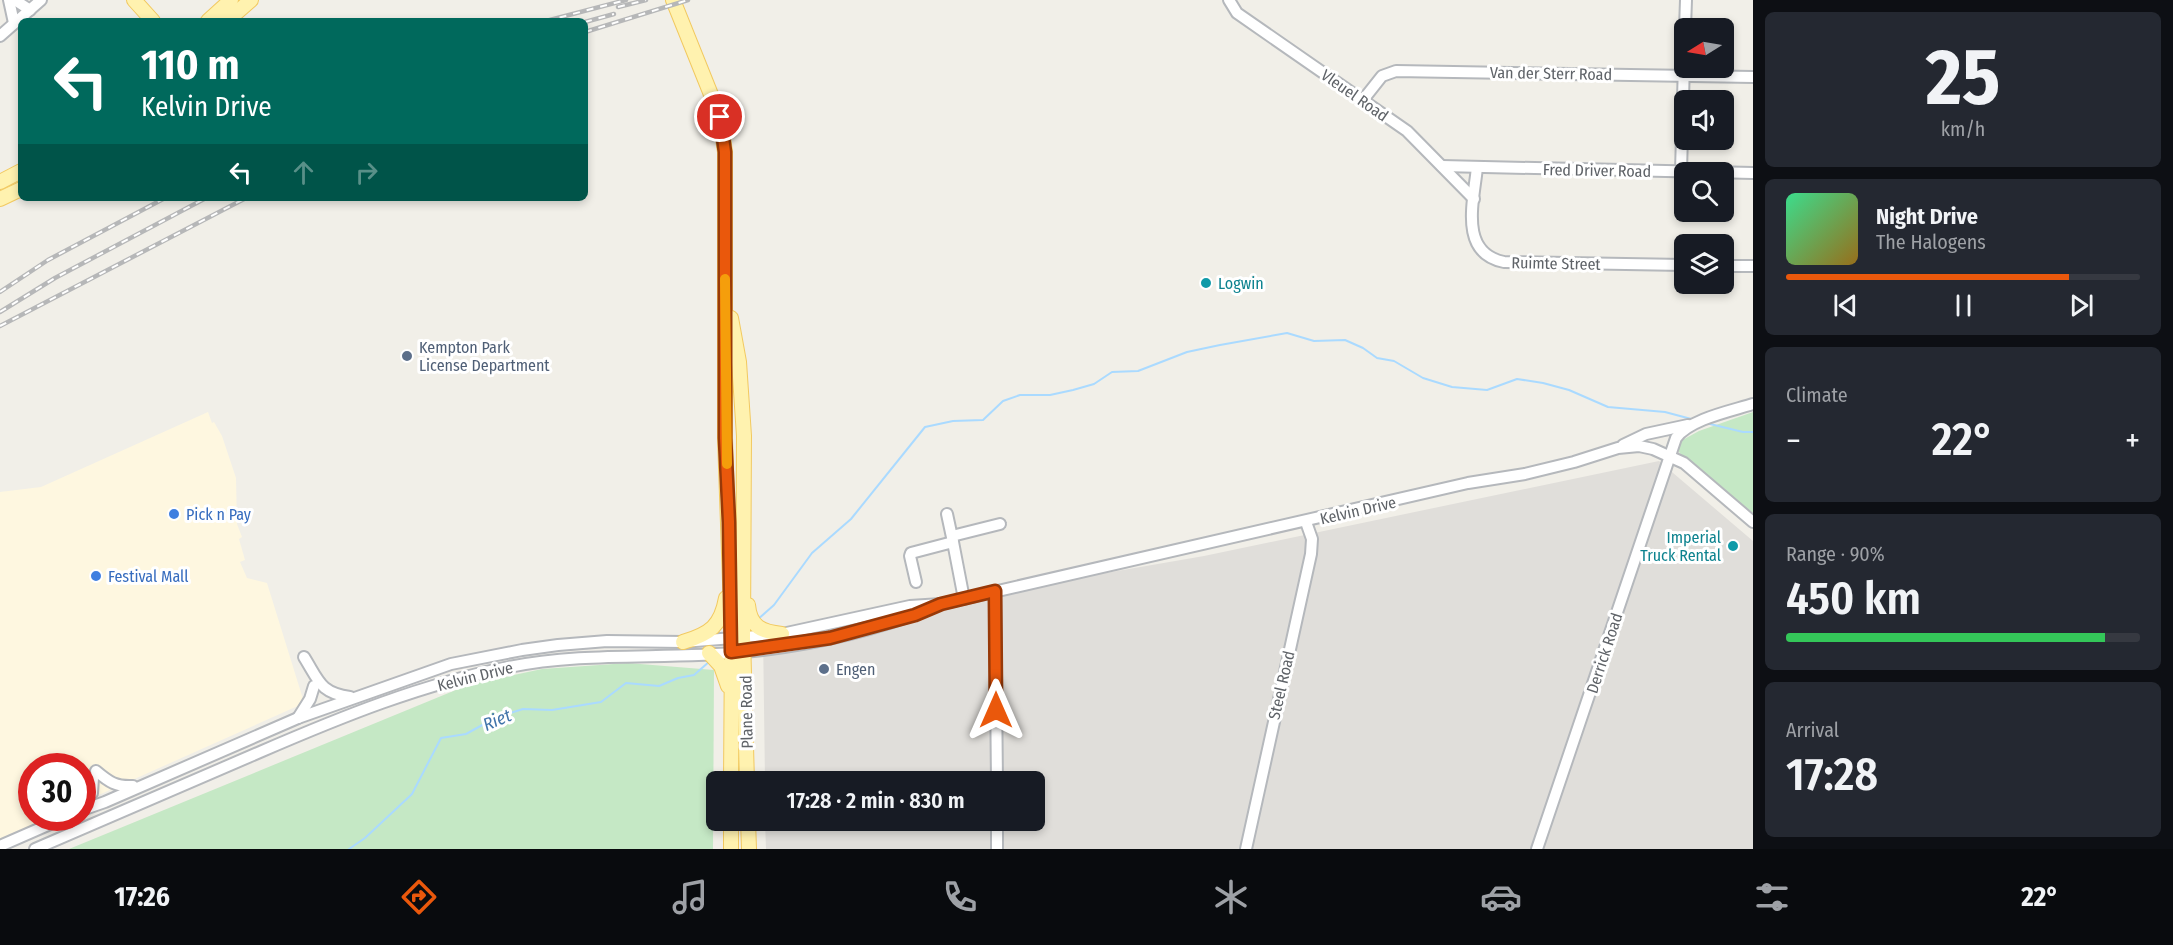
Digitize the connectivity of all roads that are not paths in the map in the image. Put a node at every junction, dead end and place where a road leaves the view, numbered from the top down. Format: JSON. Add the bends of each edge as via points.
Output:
{"nodes":[{"id":1,"x":9,"y":0,"type":"edge"},
{"id":2,"x":15,"y":0,"type":"edge"},
{"id":3,"x":41,"y":0,"type":"edge"},
{"id":4,"x":134,"y":0,"type":"edge"},
{"id":5,"x":231,"y":0,"type":"edge"},
{"id":6,"x":251,"y":0,"type":"edge"},
{"id":7,"x":673,"y":0,"type":"edge"},
{"id":8,"x":1229,"y":0,"type":"edge"},
{"id":9,"x":1686,"y":0,"type":"edge"},
{"id":10,"x":30,"y":10,"type":"junction"},
{"id":11,"x":21,"y":18,"type":"edge"},
{"id":12,"x":150,"y":18,"type":"edge"},
{"id":13,"x":210,"y":18,"type":"edge"},
{"id":14,"x":230,"y":18,"type":"edge"},
{"id":15,"x":1685,"y":18,"type":"edge"},
{"id":16,"x":18,"y":20,"type":"edge"},
{"id":17,"x":14,"y":24,"type":"junction"},
{"id":18,"x":0,"y":36,"type":"edge"},
{"id":19,"x":1674,"y":75,"type":"edge"},
{"id":20,"x":1734,"y":76,"type":"edge"},
{"id":21,"x":1753,"y":76,"type":"edge"},
{"id":22,"x":1684,"y":78,"type":"edge"},
{"id":23,"x":1363,"y":100,"type":"junction"},
{"id":24,"x":1681,"y":162,"type":"edge"},
{"id":25,"x":1442,"y":166,"type":"junction"},
{"id":26,"x":1477,"y":167,"type":"junction"},
{"id":27,"x":1674,"y":171,"type":"edge"},
{"id":28,"x":1734,"y":172,"type":"edge"},
{"id":29,"x":18,"y":173,"type":"edge"},
{"id":30,"x":1753,"y":173,"type":"edge"},
{"id":31,"x":0,"y":182,"type":"edge"},
{"id":32,"x":18,"y":190,"type":"edge"},
{"id":33,"x":0,"y":199,"type":"edge"},
{"id":34,"x":1474,"y":200,"type":"junction"},
{"id":35,"x":726,"y":248,"type":"junction"},
{"id":36,"x":1674,"y":265,"type":"edge"},
{"id":37,"x":1734,"y":266,"type":"edge"},
{"id":38,"x":1753,"y":266,"type":"edge"},
{"id":39,"x":1753,"y":404,"type":"edge"},
{"id":40,"x":1694,"y":424,"type":"junction"},
{"id":41,"x":736,"y":437,"type":"dead end"},
{"id":42,"x":1618,"y":448,"type":"junction"},
{"id":43,"x":1670,"y":456,"type":"junction"},
{"id":44,"x":947,"y":514,"type":"dead end"},
{"id":45,"x":729,"y":522,"type":"junction"},
{"id":46,"x":1306,"y":522,"type":"junction"},
{"id":47,"x":1753,"y":522,"type":"edge"},
{"id":48,"x":1000,"y":524,"type":"dead end"},
{"id":49,"x":953,"y":539,"type":"junction"},
{"id":50,"x":730,"y":576,"type":"junction"},
{"id":51,"x":916,"y":582,"type":"dead end"},
{"id":52,"x":744,"y":589,"type":"junction"},
{"id":53,"x":995,"y":591,"type":"junction"},
{"id":54,"x":964,"y":599,"type":"junction"},
{"id":55,"x":941,"y":604,"type":"junction"},
{"id":56,"x":782,"y":634,"type":"junction"},
{"id":57,"x":683,"y":642,"type":"junction"},
{"id":58,"x":738,"y":645,"type":"junction"},
{"id":59,"x":709,"y":653,"type":"junction"},
{"id":60,"x":304,"y":657,"type":"dead end"},
{"id":61,"x":314,"y":686,"type":"dead end"},
{"id":62,"x":353,"y":697,"type":"junction"},
{"id":63,"x":732,"y":703,"type":"junction"},
{"id":64,"x":298,"y":718,"type":"junction"},
{"id":65,"x":731,"y":771,"type":"edge"},
{"id":66,"x":746,"y":771,"type":"edge"},
{"id":67,"x":997,"y":771,"type":"edge"},
{"id":68,"x":96,"y":775,"type":"edge"},
{"id":69,"x":141,"y":786,"type":"junction"},
{"id":70,"x":96,"y":803,"type":"edge"},
{"id":71,"x":34,"y":831,"type":"edge"},
{"id":72,"x":731,"y":831,"type":"edge"},
{"id":73,"x":748,"y":831,"type":"edge"},
{"id":74,"x":997,"y":831,"type":"edge"},
{"id":75,"x":0,"y":846,"type":"edge"},
{"id":76,"x":35,"y":849,"type":"edge"},
{"id":77,"x":731,"y":849,"type":"edge"},
{"id":78,"x":749,"y":849,"type":"edge"},
{"id":79,"x":997,"y":849,"type":"edge"},
{"id":80,"x":1246,"y":849,"type":"edge"},
{"id":81,"x":1537,"y":849,"type":"edge"}],
"edges":[{"from":1,"to":17,"type":"street"},
{"from":2,"to":10,"type":"street"},
{"from":3,"to":10,"type":"street"},
{"from":4,"to":12,"type":"main road"},
{"from":5,"to":13,"type":"main road"},
{"from":6,"to":14,"type":"main road"},
{"from":7,"to":35,"type":"main road","name":"Plane Road","via":[[720,117],[725,152]]},
{"from":8,"to":23,"type":"street","name":"Vleuel Road","via":[[1237,13]]},
{"from":9,"to":15,"type":"street"},
{"from":10,"to":11,"type":"street"},
{"from":16,"to":17,"type":"street"},
{"from":17,"to":18,"type":"street"},
{"from":19,"to":23,"type":"street","name":"Van der Sterr Road","via":[[1396,71],[1378,79]]},
{"from":20,"to":21,"type":"street","name":"Van der Sterr Road"},
{"from":22,"to":24,"type":"street"},
{"from":23,"to":25,"type":"street","name":"Vleuel Road","via":[[1407,131]]},
{"from":25,"to":26,"type":"street","name":"Fred Driver Road"},
{"from":25,"to":34,"type":"street","name":"Vleuel Road"},
{"from":26,"to":27,"type":"street","name":"Fred Driver Road"},
{"from":26,"to":34,"type":"street","name":"Ruimte Street"},
{"from":28,"to":30,"type":"street","name":"Fred Driver Road"},
{"from":29,"to":31,"type":"main road"},
{"from":32,"to":33,"type":"main road"},
{"from":34,"to":36,"type":"street","name":"Ruimte Street","via":[[1473,238],[1483,251],[1500,261]]},
{"from":35,"to":45,"type":"main road","name":"Plane Road","via":[[725,438]]},
{"from":35,"to":52,"type":"main road","name":"Plane Road","via":[[744,436]]},
{"from":37,"to":38,"type":"street"},
{"from":39,"to":40,"type":"street"},
{"from":40,"to":42,"type":"street","via":[[1646,434]]},
{"from":40,"to":43,"type":"street","name":"Derrick Road","via":[[1680,433]]},
{"from":41,"to":45,"type":"main road"},
{"from":42,"to":43,"type":"street","name":"Kelvin Drive","via":[[1645,447]]},
{"from":42,"to":46,"type":"street","name":"Kelvin Drive","via":[[1525,474],[1468,483]]},
{"from":43,"to":47,"type":"street","name":"Kelvin Drive","via":[[1694,470]]},
{"from":43,"to":81,"type":"street","name":"Derrick Road"},
{"from":44,"to":49,"type":"street"},
{"from":45,"to":50,"type":"main road","name":"Plane Road"},
{"from":46,"to":53,"type":"street","name":"Kelvin Drive"},
{"from":46,"to":80,"type":"street","name":"Steel Road","via":[[1312,539],[1311,554]]},
{"from":48,"to":49,"type":"street"},
{"from":49,"to":51,"type":"street","via":[[911,553]]},
{"from":49,"to":54,"type":"street"},
{"from":50,"to":57,"type":"main road","via":[[719,621],[710,631]]},
{"from":50,"to":58,"type":"main road","name":"Plane Road"},
{"from":52,"to":56,"type":"main road","via":[[755,625],[766,632]]},
{"from":52,"to":58,"type":"main road","name":"Plane Road"},
{"from":53,"to":54,"type":"street","name":"Kelvin Drive"},
{"from":53,"to":67,"type":"street"},
{"from":54,"to":55,"type":"street","name":"Kelvin Drive"},
{"from":55,"to":56,"type":"street","name":"Kelvin Drive","via":[[910,606]]},
{"from":55,"to":58,"type":"street","name":"Kelvin Drive","via":[[830,638]]},
{"from":56,"to":58,"type":"street","name":"Kelvin Drive"},
{"from":57,"to":58,"type":"street","name":"Kelvin Drive"},
{"from":57,"to":62,"type":"street","name":"Kelvin Drive","via":[[607,641],[522,650],[451,664]]},
{"from":58,"to":59,"type":"street","name":"Kelvin Drive"},
{"from":58,"to":63,"type":"main road","name":"Plane Road"},
{"from":58,"to":66,"type":"main road","name":"Plane Road"},
{"from":59,"to":63,"type":"main road","via":[[721,666]]},
{"from":59,"to":76,"type":"street","name":"Kelvin Drive","via":[[557,660],[474,675],[367,707]]},
{"from":60,"to":62,"type":"street","via":[[325,690]]},
{"from":61,"to":64,"type":"street"},
{"from":62,"to":64,"type":"street","name":"Kelvin Drive"},
{"from":63,"to":65,"type":"main road","name":"Plane Road"},
{"from":64,"to":69,"type":"street","name":"Kelvin Drive"},
{"from":68,"to":69,"type":"street","via":[[117,786]]},
{"from":69,"to":70,"type":"street","name":"Kelvin Drive"},
{"from":71,"to":75,"type":"street"},
{"from":72,"to":77,"type":"main road"},
{"from":73,"to":78,"type":"main road"},
{"from":74,"to":79,"type":"street"}]}
